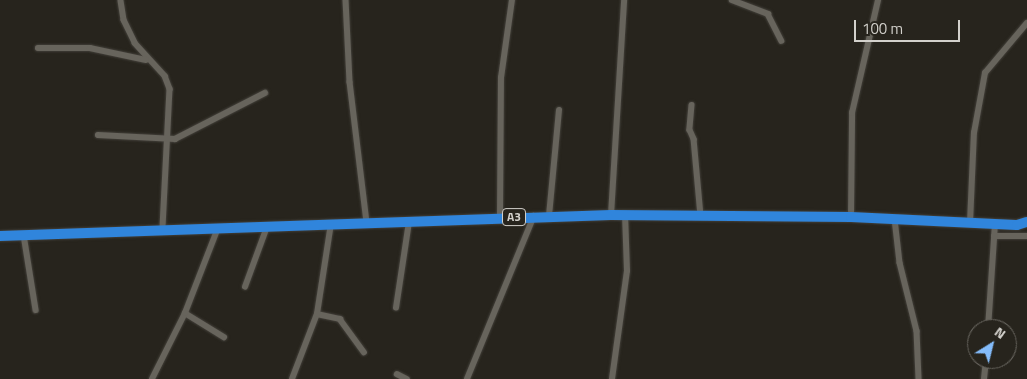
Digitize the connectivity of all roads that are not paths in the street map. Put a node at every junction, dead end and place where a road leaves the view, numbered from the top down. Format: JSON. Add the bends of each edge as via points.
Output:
{"nodes":[{"id":1,"x":346,"y":0,"type":"edge"},
{"id":2,"x":512,"y":0,"type":"edge"},
{"id":3,"x":624,"y":0,"type":"edge"},
{"id":4,"x":732,"y":0,"type":"edge"},
{"id":5,"x":878,"y":0,"type":"edge"},
{"id":6,"x":121,"y":1,"type":"edge"},
{"id":7,"x":1027,"y":23,"type":"edge"},
{"id":8,"x":782,"y":41,"type":"dead end"},
{"id":9,"x":38,"y":48,"type":"dead end"},
{"id":10,"x":148,"y":60,"type":"junction"},
{"id":11,"x":265,"y":94,"type":"dead end"},
{"id":12,"x":692,"y":106,"type":"dead end"},
{"id":13,"x":559,"y":110,"type":"dead end"},
{"id":14,"x":98,"y":135,"type":"dead end"},
{"id":15,"x":167,"y":141,"type":"junction"},
{"id":16,"x":611,"y":215,"type":"junction"},
{"id":17,"x":625,"y":215,"type":"junction"},
{"id":18,"x":534,"y":216,"type":"junction"},
{"id":19,"x":549,"y":216,"type":"junction"},
{"id":20,"x":701,"y":216,"type":"junction"},
{"id":21,"x":500,"y":217,"type":"junction"},
{"id":22,"x":851,"y":217,"type":"junction"},
{"id":23,"x":895,"y":219,"type":"junction"},
{"id":24,"x":408,"y":222,"type":"junction"},
{"id":25,"x":1027,"y":222,"type":"edge"},
{"id":26,"x":367,"y":223,"type":"junction"},
{"id":27,"x":970,"y":223,"type":"junction"},
{"id":28,"x":331,"y":224,"type":"junction"},
{"id":29,"x":994,"y":224,"type":"junction"},
{"id":30,"x":268,"y":225,"type":"junction"},
{"id":31,"x":219,"y":226,"type":"junction"},
{"id":32,"x":163,"y":229,"type":"junction"},
{"id":33,"x":24,"y":235,"type":"junction"},
{"id":34,"x":0,"y":236,"type":"edge"},
{"id":35,"x":994,"y":236,"type":"junction"},
{"id":36,"x":1027,"y":236,"type":"edge"},
{"id":37,"x":245,"y":287,"type":"dead end"},
{"id":38,"x":396,"y":308,"type":"dead end"},
{"id":39,"x":36,"y":310,"type":"dead end"},
{"id":40,"x":185,"y":313,"type":"junction"},
{"id":41,"x":317,"y":314,"type":"junction"},
{"id":42,"x":989,"y":319,"type":"edge"},
{"id":43,"x":224,"y":337,"type":"dead end"},
{"id":44,"x":364,"y":352,"type":"dead end"},
{"id":45,"x":397,"y":374,"type":"dead end"},
{"id":46,"x":152,"y":379,"type":"edge"},
{"id":47,"x":292,"y":379,"type":"edge"},
{"id":48,"x":407,"y":379,"type":"edge"},
{"id":49,"x":467,"y":379,"type":"edge"},
{"id":50,"x":612,"y":379,"type":"edge"},
{"id":51,"x":919,"y":379,"type":"edge"}],
"edges":[{"from":1,"to":26,"type":"street","via":[[350,82]]},
{"from":2,"to":21,"type":"street","via":[[501,78]]},
{"from":3,"to":16,"type":"street"},
{"from":4,"to":8,"type":"street","via":[[768,14]]},
{"from":5,"to":22,"type":"street","via":[[852,113]]},
{"from":6,"to":10,"type":"street","via":[[124,20]]},
{"from":7,"to":27,"type":"street","via":[[985,73],[974,133]]},
{"from":9,"to":10,"type":"street","via":[[97,49]]},
{"from":10,"to":15,"type":"street","via":[[165,76],[170,89]]},
{"from":11,"to":15,"type":"street","via":[[190,133]]},
{"from":12,"to":20,"type":"street","via":[[690,130],[694,139]]},
{"from":13,"to":19,"type":"street"},
{"from":14,"to":15,"type":"street"},
{"from":15,"to":32,"type":"street"},
{"from":16,"to":17,"type":"highway","number":"A3"},
{"from":16,"to":19,"type":"highway","number":"A3"},
{"from":17,"to":20,"type":"highway","number":"A3"},
{"from":17,"to":50,"type":"street","via":[[627,271]]},
{"from":18,"to":19,"type":"highway","number":"A3"},
{"from":18,"to":21,"type":"highway","number":"A3"},
{"from":18,"to":49,"type":"street"},
{"from":20,"to":22,"type":"highway","number":"A3"},
{"from":21,"to":24,"type":"highway","number":"A3"},
{"from":22,"to":23,"type":"highway","number":"A3"},
{"from":23,"to":27,"type":"highway","number":"A3"},
{"from":23,"to":51,"type":"street","via":[[899,258],[917,331]]},
{"from":24,"to":26,"type":"highway","number":"A3"},
{"from":24,"to":38,"type":"street"},
{"from":25,"to":29,"type":"highway","number":"A3"},
{"from":26,"to":28,"type":"highway","number":"A3"},
{"from":27,"to":29,"type":"highway","number":"A3"},
{"from":28,"to":30,"type":"highway","number":"A3"},
{"from":28,"to":41,"type":"street"},
{"from":29,"to":35,"type":"street"},
{"from":30,"to":31,"type":"highway","number":"A3"},
{"from":30,"to":37,"type":"street"},
{"from":31,"to":32,"type":"highway","number":"A3"},
{"from":31,"to":40,"type":"street"},
{"from":32,"to":33,"type":"highway","number":"A3"},
{"from":33,"to":34,"type":"highway","number":"A3"},
{"from":33,"to":39,"type":"street"},
{"from":35,"to":36,"type":"street"},
{"from":35,"to":42,"type":"street"},
{"from":40,"to":43,"type":"street"},
{"from":40,"to":46,"type":"street"},
{"from":41,"to":44,"type":"street","via":[[340,319]]},
{"from":41,"to":47,"type":"street"},
{"from":45,"to":48,"type":"street"}]}
